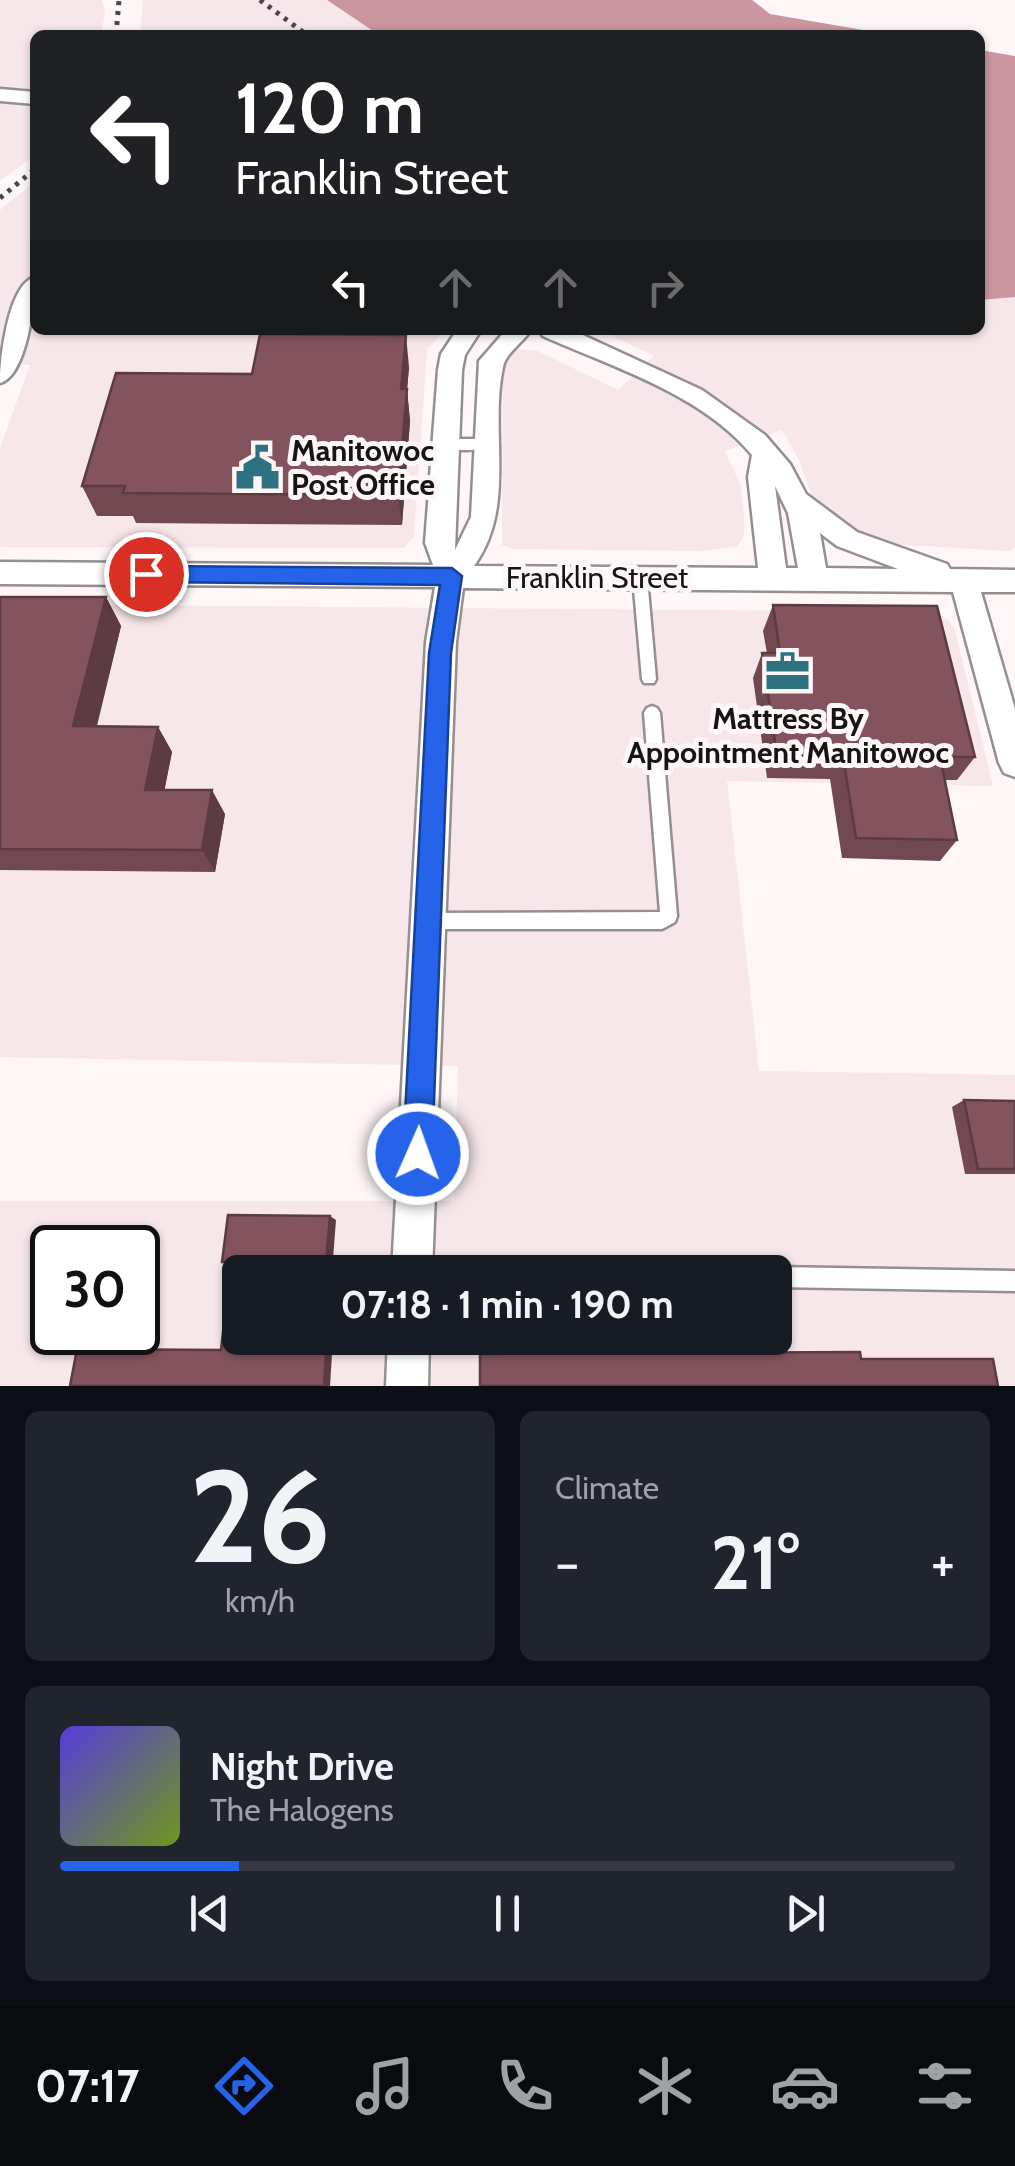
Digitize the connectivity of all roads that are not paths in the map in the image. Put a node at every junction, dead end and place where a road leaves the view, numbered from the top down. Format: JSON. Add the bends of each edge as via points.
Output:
{"nodes":[{"id":1,"x":0,"y":94,"type":"edge"},
{"id":2,"x":30,"y":97,"type":"edge"},
{"id":3,"x":30,"y":297,"type":"edge"},
{"id":4,"x":466,"y":335,"type":"edge"},
{"id":5,"x":515,"y":335,"type":"edge"},
{"id":6,"x":562,"y":335,"type":"edge"},
{"id":7,"x":0,"y":375,"type":"edge"},
{"id":8,"x":445,"y":444,"type":"junction"},
{"id":9,"x":488,"y":444,"type":"junction"},
{"id":10,"x":765,"y":454,"type":"junction"},
{"id":11,"x":797,"y":501,"type":"junction"},
{"id":12,"x":0,"y":573,"type":"edge"},
{"id":13,"x":452,"y":576,"type":"junction"},
{"id":14,"x":640,"y":578,"type":"junction"},
{"id":15,"x":773,"y":579,"type":"junction"},
{"id":16,"x":814,"y":580,"type":"junction"},
{"id":17,"x":964,"y":580,"type":"junction"},
{"id":18,"x":1015,"y":581,"type":"edge"},
{"id":19,"x":648,"y":679,"type":"dead end"},
{"id":20,"x":652,"y":713,"type":"dead end"},
{"id":21,"x":1015,"y":764,"type":"edge"},
{"id":22,"x":428,"y":922,"type":"junction"},
{"id":23,"x":413,"y":1255,"type":"edge"},
{"id":24,"x":792,"y":1276,"type":"edge"},
{"id":25,"x":1015,"y":1281,"type":"edge"},
{"id":26,"x":408,"y":1355,"type":"edge"},
{"id":27,"x":407,"y":1386,"type":"edge"}],
"edges":[{"from":1,"to":2,"type":"street"},
{"from":3,"to":7,"type":"street"},
{"from":4,"to":8,"type":"street","via":[[453,354]]},
{"from":5,"to":9,"type":"street","via":[[492,361]]},
{"from":6,"to":10,"type":"street","via":[[700,400],[748,433]]},
{"from":8,"to":9,"type":"lane"},
{"from":8,"to":13,"type":"street","via":[[440,542]]},
{"from":9,"to":13,"type":"street","via":[[479,534]]},
{"from":10,"to":11,"type":"street"},
{"from":10,"to":15,"type":"street","via":[[761,478]]},
{"from":11,"to":16,"type":"street"},
{"from":11,"to":17,"type":"street","via":[[846,540]]},
{"from":12,"to":13,"type":"street","name":"Franklin Street"},
{"from":13,"to":14,"type":"street","name":"Franklin Street"},
{"from":13,"to":22,"type":"street","via":[[440,653]]},
{"from":14,"to":15,"type":"street","name":"Franklin Street"},
{"from":14,"to":19,"type":"lane"},
{"from":15,"to":16,"type":"street","name":"Franklin Street"},
{"from":16,"to":17,"type":"street","name":"Franklin Street"},
{"from":17,"to":18,"type":"street","name":"Franklin Street"},
{"from":17,"to":21,"type":"street"},
{"from":20,"to":22,"type":"lane","via":[[669,916],[662,922]]},
{"from":22,"to":23,"type":"street"},
{"from":24,"to":25,"type":"lane"},
{"from":26,"to":27,"type":"street"}]}
